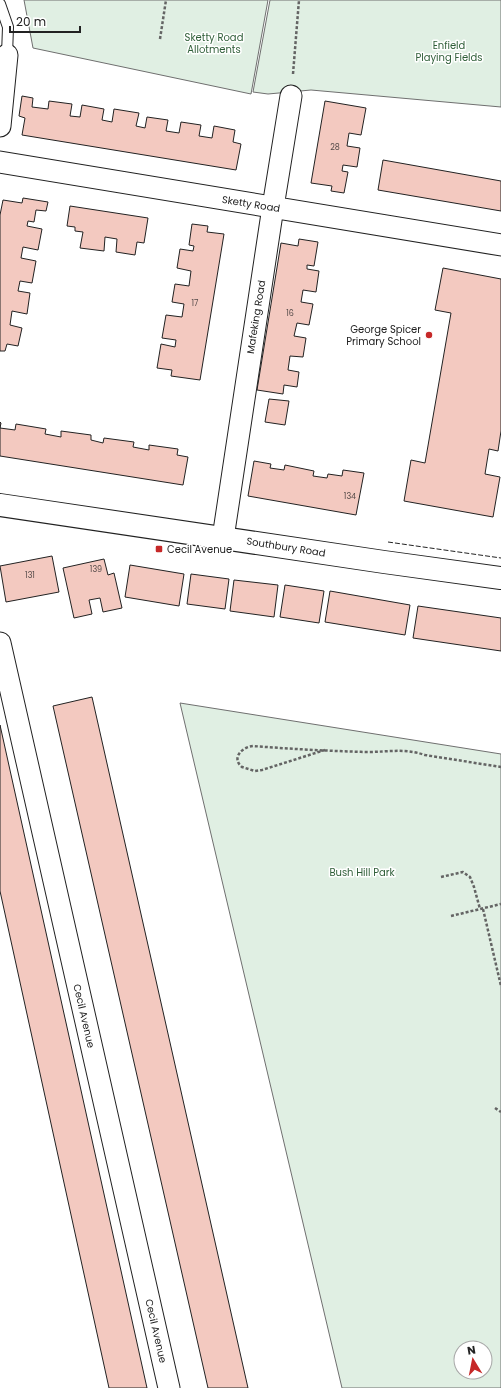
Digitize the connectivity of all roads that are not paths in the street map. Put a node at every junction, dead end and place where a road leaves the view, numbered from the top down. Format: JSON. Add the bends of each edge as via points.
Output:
{"nodes":[{"id":1,"x":0,"y":4,"type":"edge"},
{"id":2,"x":7,"y":55,"type":"joint"},
{"id":3,"x":291,"y":96,"type":"road end"},
{"id":4,"x":0,"y":126,"type":"edge"},
{"id":5,"x":0,"y":162,"type":"edge"},
{"id":6,"x":273,"y":207,"type":"junction"},
{"id":7,"x":501,"y":245,"type":"edge"},
{"id":8,"x":0,"y":505,"type":"edge"},
{"id":9,"x":223,"y":538,"type":"junction"},
{"id":10,"x":501,"y":578,"type":"edge"},
{"id":11,"x":0,"y":643,"type":"edge"},
{"id":12,"x":169,"y":1388,"type":"edge"}],
"edges":[{"from":1,"to":2,"type":"lane","via":[[8,27]]},
{"from":2,"to":4,"type":"street"},
{"from":3,"to":6,"type":"street","name":"Mafeking Road"},
{"from":5,"to":6,"type":"street","name":"Sketty Road"},
{"from":6,"to":7,"type":"street","name":"Sketty Road"},
{"from":6,"to":9,"type":"street","name":"Mafeking Road"},
{"from":8,"to":9,"type":"main road","name":"Southbury Road"},
{"from":9,"to":10,"type":"main road","name":"Southbury Road"},
{"from":11,"to":12,"type":"street","name":"Cecil Avenue"}]}
